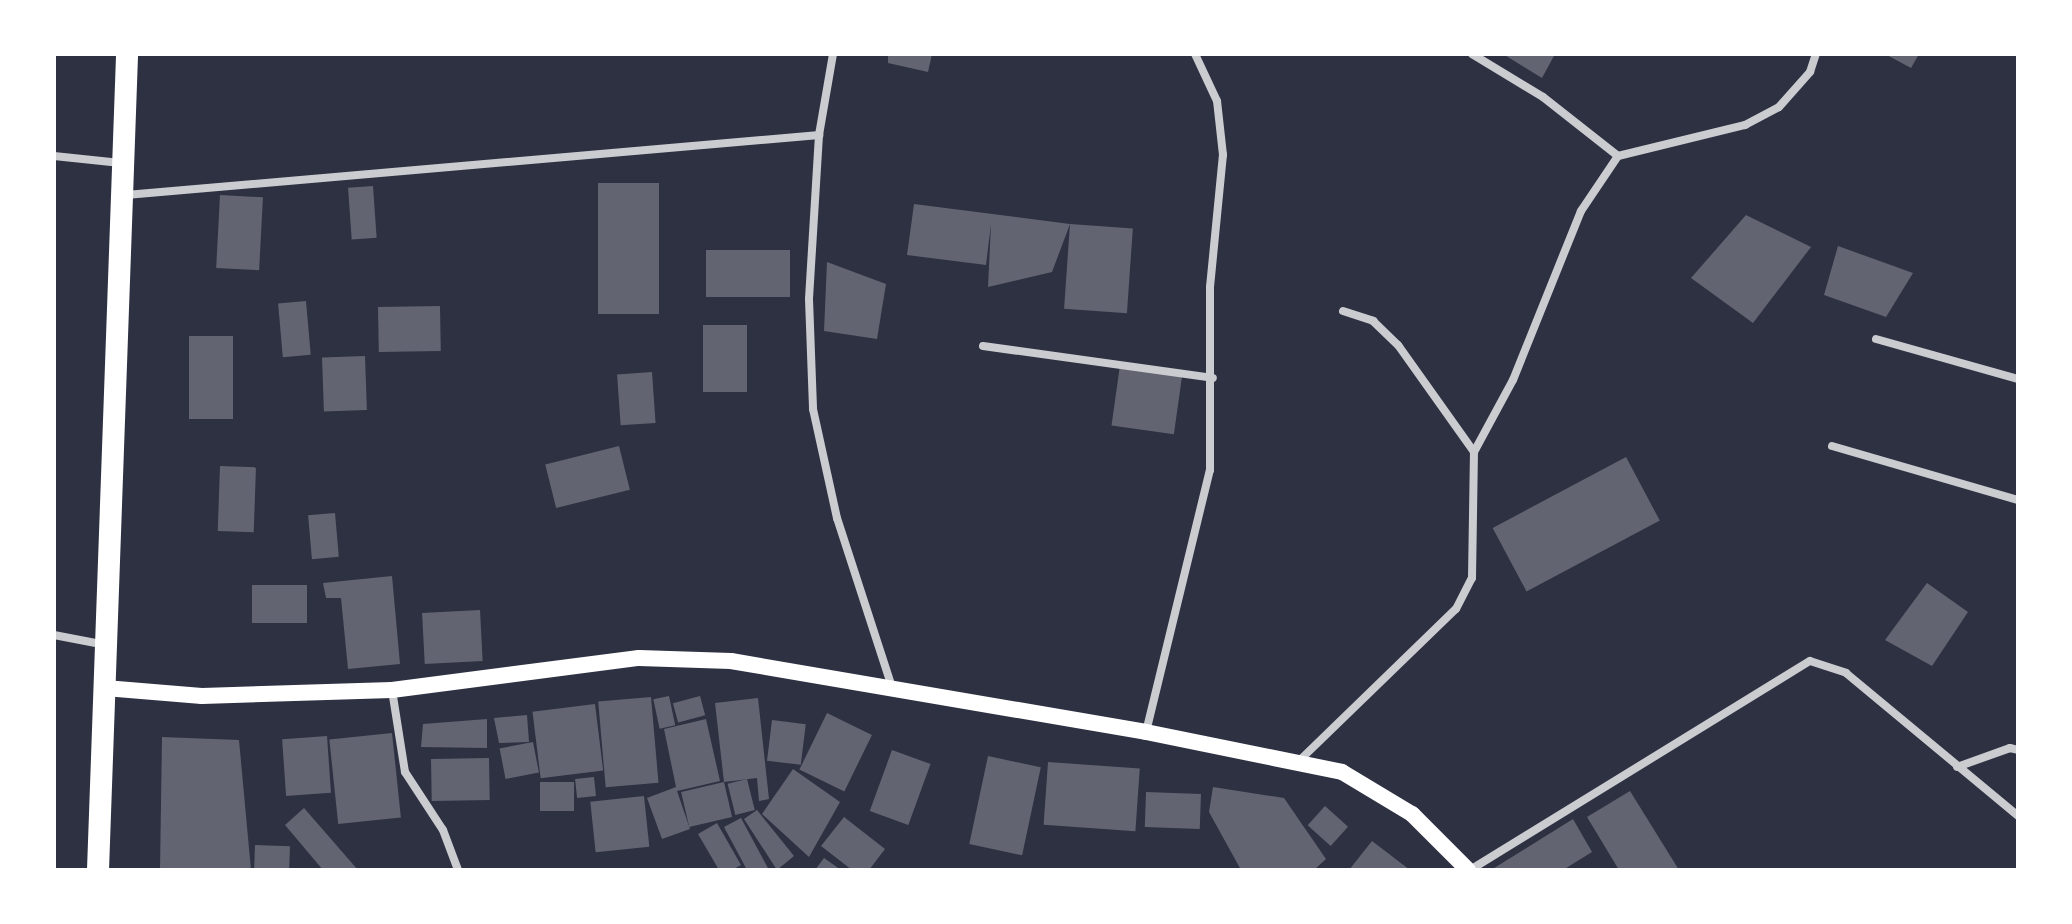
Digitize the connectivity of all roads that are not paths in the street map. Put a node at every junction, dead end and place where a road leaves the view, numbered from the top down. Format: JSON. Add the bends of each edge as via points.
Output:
{"nodes":[{"id":1,"x":127,"y":54,"type":"edge"},
{"id":2,"x":833,"y":54,"type":"edge"},
{"id":3,"x":1195,"y":54,"type":"edge"},
{"id":4,"x":1472,"y":54,"type":"edge"},
{"id":5,"x":1816,"y":54,"type":"edge"},
{"id":6,"x":819,"y":135,"type":"junction"},
{"id":7,"x":54,"y":156,"type":"edge"},
{"id":8,"x":1618,"y":156,"type":"junction"},
{"id":9,"x":122,"y":164,"type":"junction"},
{"id":10,"x":121,"y":195,"type":"junction"},
{"id":11,"x":1343,"y":311,"type":"dead end"},
{"id":12,"x":1876,"y":339,"type":"dead end"},
{"id":13,"x":983,"y":346,"type":"dead end"},
{"id":14,"x":1213,"y":378,"type":"junction"},
{"id":15,"x":2018,"y":379,"type":"edge"},
{"id":16,"x":1832,"y":446,"type":"dead end"},
{"id":17,"x":1474,"y":452,"type":"junction"},
{"id":18,"x":2018,"y":500,"type":"edge"},
{"id":19,"x":54,"y":635,"type":"edge"},
{"id":20,"x":106,"y":646,"type":"junction"},
{"id":21,"x":105,"y":688,"type":"junction"},
{"id":22,"x":392,"y":690,"type":"junction"},
{"id":23,"x":893,"y":692,"type":"junction"},
{"id":24,"x":1146,"y":732,"type":"junction"},
{"id":25,"x":2018,"y":750,"type":"edge"},
{"id":26,"x":1300,"y":760,"type":"junction"},
{"id":27,"x":1957,"y":767,"type":"junction"},
{"id":28,"x":2018,"y":816,"type":"edge"},
{"id":29,"x":98,"y":870,"type":"edge"},
{"id":30,"x":458,"y":870,"type":"edge"},
{"id":31,"x":1469,"y":870,"type":"edge"}],
"edges":[{"from":1,"to":9,"type":"highway"},
{"from":2,"to":6,"type":"street"},
{"from":3,"to":14,"type":"street","via":[[1217,101],[1223,155],[1210,287]]},
{"from":4,"to":8,"type":"street","via":[[1543,97]]},
{"from":5,"to":8,"type":"street","via":[[1810,72],[1779,107],[1745,125]]},
{"from":6,"to":10,"type":"street"},
{"from":6,"to":23,"type":"street","via":[[809,299],[813,409],[837,518]]},
{"from":7,"to":9,"type":"street"},
{"from":8,"to":17,"type":"street","via":[[1581,211],[1513,380]]},
{"from":9,"to":10,"type":"highway"},
{"from":10,"to":20,"type":"highway"},
{"from":11,"to":17,"type":"street","via":[[1373,321],[1398,345]]},
{"from":12,"to":15,"type":"street"},
{"from":13,"to":14,"type":"street"},
{"from":14,"to":24,"type":"street","via":[[1210,470]]},
{"from":16,"to":18,"type":"street"},
{"from":17,"to":26,"type":"street","via":[[1472,578],[1456,609]]},
{"from":19,"to":20,"type":"street"},
{"from":20,"to":21,"type":"highway"},
{"from":21,"to":22,"type":"main road","via":[[202,696]]},
{"from":21,"to":29,"type":"highway"},
{"from":22,"to":23,"type":"main road","via":[[639,658],[731,661]]},
{"from":22,"to":30,"type":"street","via":[[405,772],[443,830]]},
{"from":23,"to":24,"type":"main road"},
{"from":24,"to":26,"type":"main road"},
{"from":25,"to":27,"type":"street","via":[[2010,748]]},
{"from":26,"to":31,"type":"main road","via":[[1382,792]]},
{"from":27,"to":28,"type":"street"},
{"from":27,"to":31,"type":"street","via":[[1846,673],[1820,661],[1802,663]]}]}
